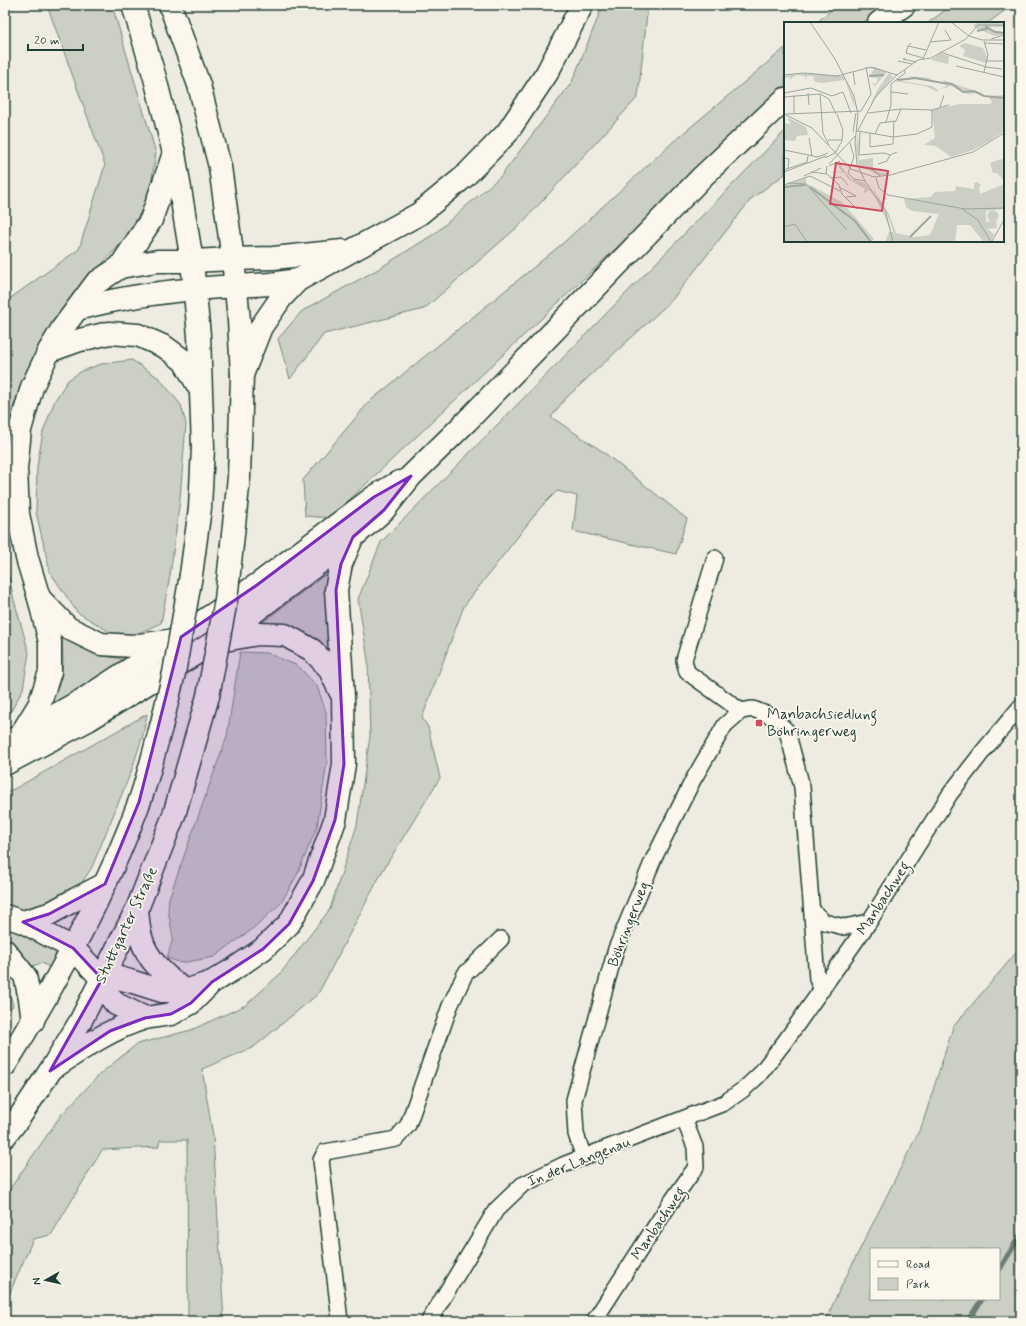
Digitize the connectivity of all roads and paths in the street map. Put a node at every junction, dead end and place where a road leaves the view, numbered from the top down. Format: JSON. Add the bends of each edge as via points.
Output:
{"nodes":[{"id":1,"x":133,"y":5,"type":"edge"},
{"id":2,"x":170,"y":5,"type":"edge"},
{"id":3,"x":582,"y":5,"type":"edge"},
{"id":4,"x":904,"y":5,"type":"edge"},
{"id":5,"x":880,"y":22,"type":"edge"},
{"id":6,"x":784,"y":100,"type":"edge"},
{"id":7,"x":174,"y":153,"type":"junction"},
{"id":8,"x":352,"y":250,"type":"junction"},
{"id":9,"x":233,"y":259,"type":"junction"},
{"id":10,"x":192,"y":261,"type":"junction"},
{"id":11,"x":120,"y":267,"type":"junction"},
{"id":12,"x":298,"y":280,"type":"junction"},
{"id":13,"x":236,"y":286,"type":"junction"},
{"id":14,"x":194,"y":288,"type":"junction"},
{"id":15,"x":77,"y":309,"type":"junction"},
{"id":16,"x":50,"y":351,"type":"junction"},
{"id":17,"x":242,"y":375,"type":"junction"},
{"id":18,"x":201,"y":390,"type":"junction"},
{"id":19,"x":411,"y":476,"type":"junction"},
{"id":20,"x":352,"y":536,"type":"junction"},
{"id":21,"x":715,"y":558,"type":"dead end"},
{"id":22,"x":39,"y":598,"type":"junction"},
{"id":23,"x":176,"y":640,"type":"junction"},
{"id":24,"x":216,"y":641,"type":"junction"},
{"id":25,"x":343,"y":696,"type":"junction"},
{"id":26,"x":1021,"y":706,"type":"edge"},
{"id":27,"x":741,"y":711,"type":"junction"},
{"id":28,"x":12,"y":740,"type":"edge"},
{"id":29,"x":5,"y":764,"type":"edge"},
{"id":30,"x":105,"y":884,"type":"junction"},
{"id":31,"x":137,"y":909,"type":"junction"},
{"id":32,"x":812,"y":910,"type":"junction"},
{"id":33,"x":14,"y":919,"type":"edge"},
{"id":34,"x":869,"y":922,"type":"junction"},
{"id":35,"x":501,"y":939,"type":"dead end"},
{"id":36,"x":73,"y":948,"type":"junction"},
{"id":37,"x":5,"y":951,"type":"edge"},
{"id":38,"x":102,"y":979,"type":"junction"},
{"id":39,"x":212,"y":982,"type":"junction"},
{"id":40,"x":822,"y":990,"type":"junction"},
{"id":41,"x":185,"y":991,"type":"junction"},
{"id":42,"x":145,"y":1018,"type":"junction"},
{"id":43,"x":33,"y":1021,"type":"junction"},
{"id":44,"x":5,"y":1065,"type":"edge"},
{"id":45,"x":50,"y":1070,"type":"junction"},
{"id":46,"x":744,"y":1089,"type":"joint"},
{"id":47,"x":684,"y":1119,"type":"junction"},
{"id":48,"x":5,"y":1136,"type":"edge"},
{"id":49,"x":584,"y":1158,"type":"junction"},
{"id":50,"x":340,"y":1321,"type":"edge"},
{"id":51,"x":430,"y":1321,"type":"edge"},
{"id":52,"x":594,"y":1321,"type":"edge"}],
"edges":[{"from":1,"to":7,"type":"main road"},
{"from":2,"to":9,"type":"main road","via":[[199,85],[220,167]]},
{"from":3,"to":8,"type":"main road","via":[[548,73],[507,133],[464,177],[419,214]]},
{"from":4,"to":5,"type":"main road"},
{"from":6,"to":19,"type":"main road","via":[[703,176],[468,421]]},
{"from":7,"to":10,"type":"main road"},
{"from":7,"to":11,"type":"main road","via":[[151,220]]},
{"from":8,"to":9,"type":"main road","via":[[274,258]]},
{"from":8,"to":12,"type":"main road"},
{"from":9,"to":10,"type":"main road"},
{"from":9,"to":13,"type":"main road"},
{"from":10,"to":11,"type":"main road","via":[[157,261]]},
{"from":10,"to":14,"type":"main road"},
{"from":11,"to":15,"type":"main road","via":[[96,283]]},
{"from":12,"to":13,"type":"main road"},
{"from":12,"to":17,"type":"main road","via":[[281,298],[261,328]]},
{"from":13,"to":14,"type":"main road"},
{"from":13,"to":17,"type":"main road"},
{"from":14,"to":15,"type":"main road","via":[[110,300]]},
{"from":14,"to":18,"type":"main road"},
{"from":15,"to":16,"type":"main road"},
{"from":16,"to":18,"type":"main road","via":[[109,333],[138,335],[165,347],[184,361]]},
{"from":16,"to":22,"type":"main road","via":[[32,387],[20,430],[16,469],[18,514]]},
{"from":17,"to":31,"type":"main road","name":"Stuttgarter Straße","bridge":true,"via":[[239,477],[232,544],[226,600],[208,696],[174,815]]},
{"from":18,"to":30,"type":"main road","bridge":true,"via":[[203,448],[200,508],[174,673],[139,802]]},
{"from":19,"to":20,"type":"main road","via":[[384,510]]},
{"from":19,"to":23,"type":"main road","via":[[374,497],[257,585]]},
{"from":20,"to":24,"type":"main road"},
{"from":20,"to":25,"type":"main road","via":[[340,564],[336,590]]},
{"from":21,"to":27,"type":"street","via":[[684,660],[687,672]]},
{"from":22,"to":23,"type":"main road","via":[[68,628],[101,644],[133,646]]},
{"from":22,"to":28,"type":"main road","via":[[50,642],[50,672],[39,705]]},
{"from":23,"to":28,"type":"main road","via":[[89,696]]},
{"from":24,"to":25,"type":"main road","via":[[258,634],[285,635],[312,650],[329,668]]},
{"from":24,"to":29,"type":"main road","via":[[88,720]]},
{"from":25,"to":39,"type":"main road","via":[[343,771],[335,820],[313,881],[288,924],[263,949]]},
{"from":26,"to":34,"type":"street","name":"Manbachweg","via":[[950,794]]},
{"from":27,"to":32,"type":"street","via":[[753,709],[771,716],[787,731],[802,788]]},
{"from":27,"to":49,"type":"street","name":"Böhringerweg","via":[[725,725],[690,786],[654,858],[616,948],[574,1100],[576,1134]]},
{"from":30,"to":33,"type":"main road","via":[[49,914]]},
{"from":30,"to":36,"type":"main road"},
{"from":31,"to":38,"type":"main road","name":"Stuttgarter Straße"},
{"from":31,"to":41,"type":"main road","via":[[141,938],[149,957]]},
{"from":32,"to":34,"type":"street","via":[[824,922],[844,927]]},
{"from":32,"to":40,"type":"street","via":[[817,979]]},
{"from":33,"to":36,"type":"main road"},
{"from":34,"to":40,"type":"street","name":"Manbachweg"},
{"from":35,"to":50,"type":"street","via":[[465,974],[450,1006],[408,1125],[396,1139],[325,1152],[320,1160]]},
{"from":36,"to":38,"type":"main road"},
{"from":36,"to":43,"type":"main road"},
{"from":37,"to":43,"type":"main road","via":[[24,976]]},
{"from":38,"to":41,"type":"main road","via":[[130,980],[162,991]]},
{"from":38,"to":42,"type":"main road","via":[[107,993],[116,1004]]},
{"from":38,"to":45,"type":"main road","name":"Stuttgarter Straße","via":[[80,1022]]},
{"from":39,"to":41,"type":"main road"},
{"from":39,"to":42,"type":"main road","via":[[191,1003],[171,1014]]},
{"from":40,"to":46,"type":"street","name":"Manbachweg","via":[[759,1075]]},
{"from":42,"to":45,"type":"main road","via":[[110,1031]]},
{"from":43,"to":44,"type":"main road"},
{"from":45,"to":48,"type":"main road","name":"Stuttgarter Straße"},
{"from":46,"to":47,"type":"street","name":"In der Langenau","via":[[724,1103]]},
{"from":47,"to":49,"type":"street","name":"In der Langenau"},
{"from":47,"to":52,"type":"street","name":"Manbachweg","via":[[695,1147],[696,1168],[668,1205]]},
{"from":49,"to":51,"type":"street","name":"In der Langenau","via":[[522,1185],[496,1210]]}]}
